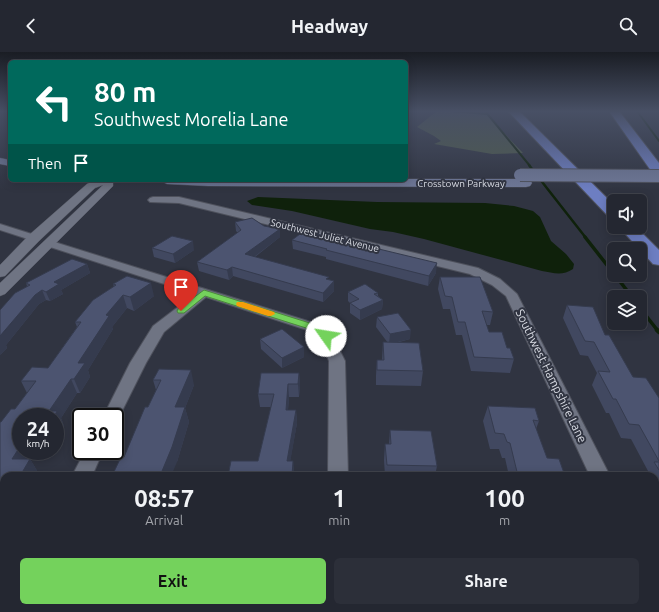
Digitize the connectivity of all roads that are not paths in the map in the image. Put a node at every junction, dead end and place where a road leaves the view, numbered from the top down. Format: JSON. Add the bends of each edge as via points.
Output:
{"nodes":[{"id":1,"x":539,"y":137,"type":"edge"},
{"id":2,"x":633,"y":137,"type":"edge"},
{"id":3,"x":659,"y":172,"type":"edge"},
{"id":4,"x":408,"y":175,"type":"edge"},
{"id":5,"x":659,"y":176,"type":"edge"},
{"id":6,"x":523,"y":179,"type":"junction"},
{"id":7,"x":408,"y":180,"type":"edge"},
{"id":8,"x":100,"y":182,"type":"edge"},
{"id":9,"x":108,"y":182,"type":"edge"},
{"id":10,"x":659,"y":184,"type":"edge"},
{"id":11,"x":152,"y":200,"type":"dead end"},
{"id":12,"x":607,"y":207,"type":"edge"},
{"id":13,"x":0,"y":227,"type":"edge"},
{"id":14,"x":634,"y":234,"type":"edge"},
{"id":15,"x":34,"y":238,"type":"junction"},
{"id":16,"x":48,"y":243,"type":"junction"},
{"id":17,"x":659,"y":260,"type":"edge"},
{"id":18,"x":0,"y":273,"type":"edge"},
{"id":19,"x":496,"y":282,"type":"joint"},
{"id":20,"x":0,"y":291,"type":"edge"},
{"id":21,"x":204,"y":293,"type":"junction"},
{"id":22,"x":116,"y":408,"type":"edge"},
{"id":23,"x":90,"y":460,"type":"edge"},
{"id":24,"x":84,"y":472,"type":"edge"},
{"id":25,"x":338,"y":472,"type":"edge"},
{"id":26,"x":598,"y":472,"type":"edge"}],
"edges":[{"from":1,"to":12,"type":"highway"},
{"from":2,"to":3,"type":"highway"},
{"from":4,"to":6,"type":"main road","name":"Crosstown Parkway"},
{"from":5,"to":6,"type":"main road","name":"Crosstown Parkway","bridge":true},
{"from":6,"to":7,"type":"main road","name":"Crosstown Parkway"},
{"from":6,"to":10,"type":"main road","name":"Crosstown Parkway"},
{"from":8,"to":15,"type":"street","via":[[91,186]]},
{"from":9,"to":16,"type":"street","via":[[108,186]]},
{"from":11,"to":19,"type":"street","name":"Southwest Juliet Avenue","via":[[179,200],[474,271]]},
{"from":13,"to":15,"type":"street"},
{"from":14,"to":17,"type":"highway"},
{"from":15,"to":18,"type":"street"},
{"from":16,"to":20,"type":"street"},
{"from":16,"to":21,"type":"street"},
{"from":19,"to":26,"type":"street","name":"Southwest Hampshire Lane","via":[[511,294]]},
{"from":21,"to":22,"type":"street","via":[[158,330]]},
{"from":21,"to":25,"type":"street","via":[[309,326],[326,336],[337,361]]},
{"from":23,"to":24,"type":"street"}]}
